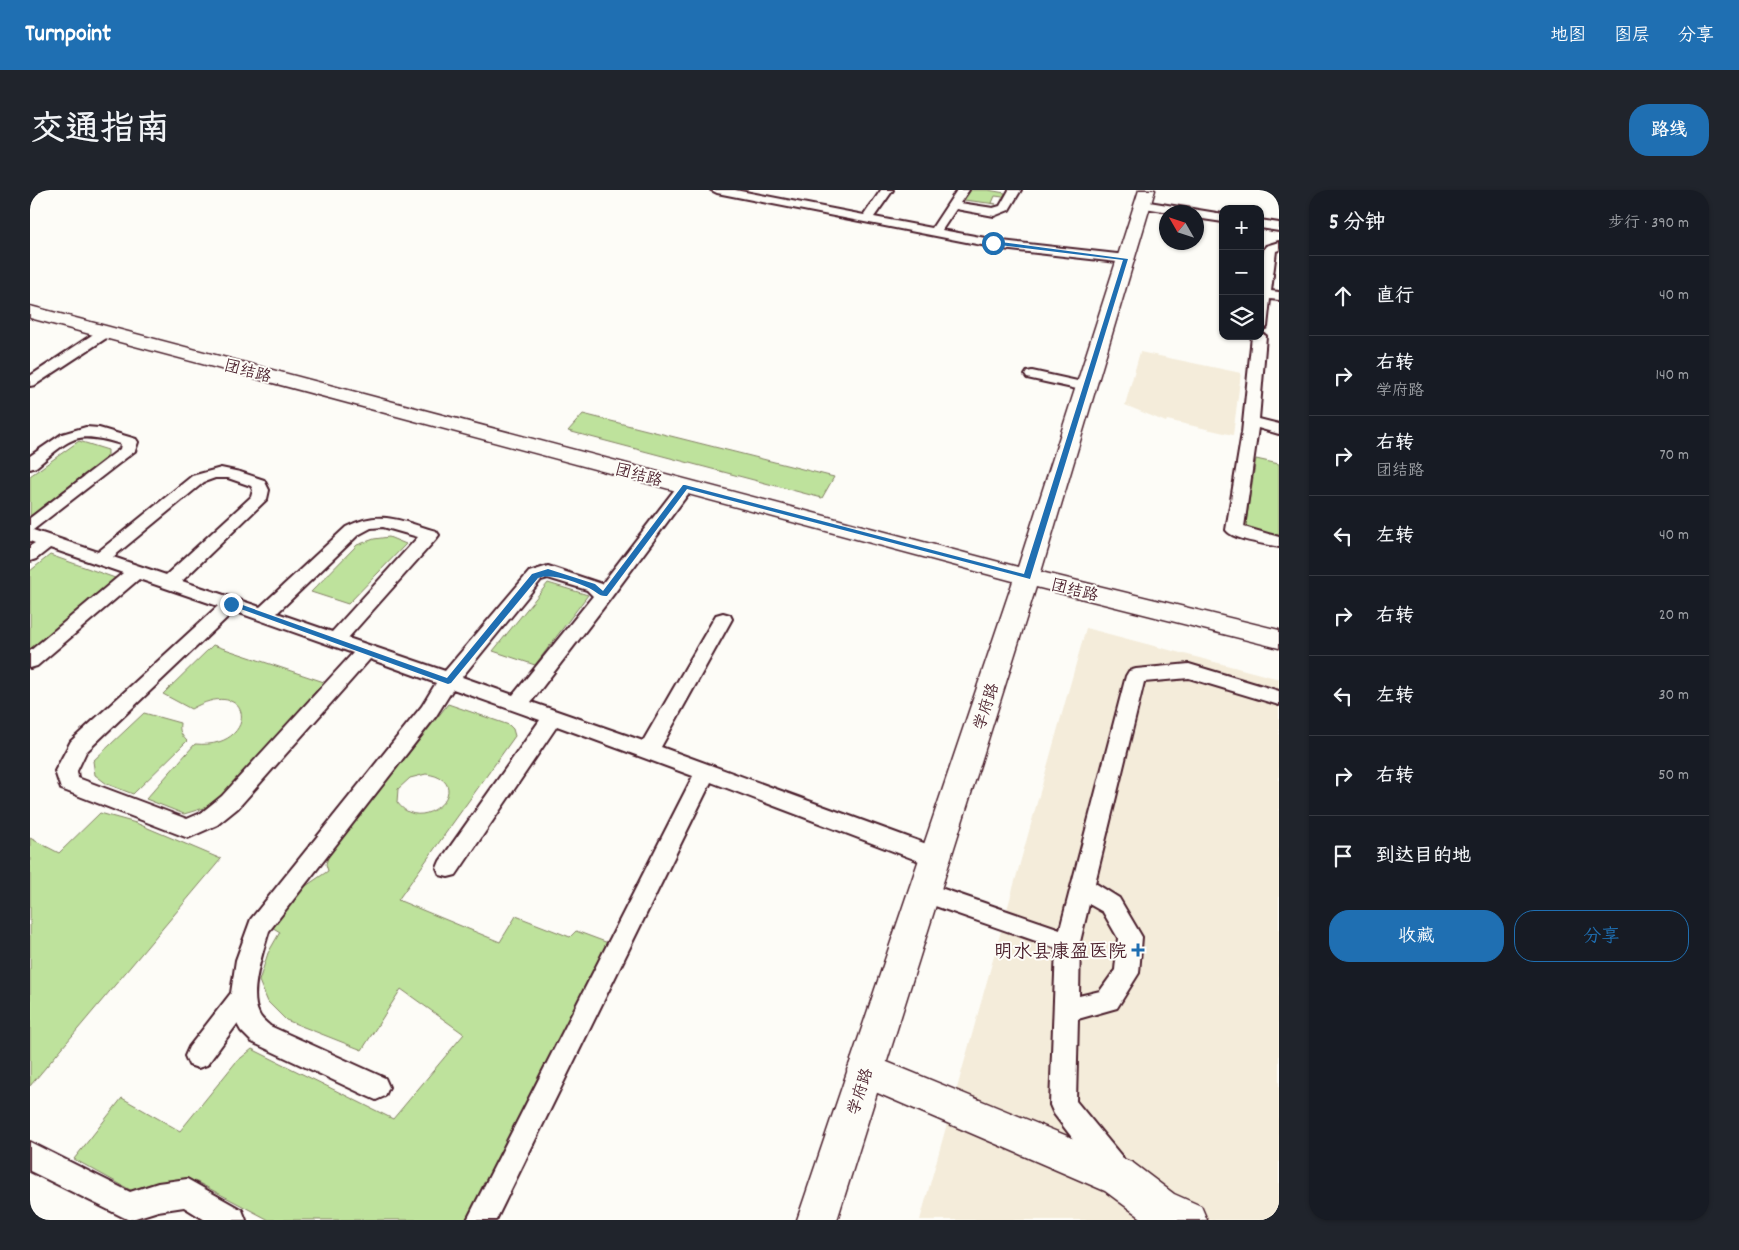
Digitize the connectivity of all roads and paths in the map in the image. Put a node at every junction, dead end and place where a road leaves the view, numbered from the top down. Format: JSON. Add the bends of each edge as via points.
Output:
{"nodes":[{"id":1,"x":717,"y":190,"type":"edge"},
{"id":2,"x":801,"y":190,"type":"edge"},
{"id":3,"x":871,"y":190,"type":"edge"},
{"id":4,"x":963,"y":190,"type":"edge"},
{"id":5,"x":1015,"y":190,"type":"edge"},
{"id":6,"x":732,"y":191,"type":"edge"},
{"id":7,"x":886,"y":191,"type":"edge"},
{"id":8,"x":1145,"y":198,"type":"edge"},
{"id":9,"x":788,"y":204,"type":"junction"},
{"id":10,"x":953,"y":205,"type":"junction"},
{"id":11,"x":1167,"y":205,"type":"edge"},
{"id":12,"x":1204,"y":215,"type":"edge"},
{"id":13,"x":1219,"y":217,"type":"edge"},
{"id":14,"x":867,"y":219,"type":"junction"},
{"id":15,"x":1264,"y":224,"type":"edge"},
{"id":16,"x":1279,"y":226,"type":"edge"},
{"id":17,"x":935,"y":232,"type":"junction"},
{"id":18,"x":1279,"y":246,"type":"edge"},
{"id":19,"x":1126,"y":259,"type":"junction"},
{"id":20,"x":1264,"y":294,"type":"joint"},
{"id":21,"x":1279,"y":296,"type":"edge"},
{"id":22,"x":30,"y":312,"type":"edge"},
{"id":23,"x":106,"y":332,"type":"junction"},
{"id":24,"x":1259,"y":340,"type":"edge"},
{"id":25,"x":1032,"y":375,"type":"dead end"},
{"id":26,"x":30,"y":382,"type":"edge"},
{"id":27,"x":1086,"y":388,"type":"junction"},
{"id":28,"x":1251,"y":422,"type":"junction"},
{"id":29,"x":1279,"y":429,"type":"edge"},
{"id":30,"x":30,"y":464,"type":"edge"},
{"id":31,"x":685,"y":487,"type":"junction"},
{"id":32,"x":30,"y":526,"type":"edge"},
{"id":33,"x":38,"y":538,"type":"edge"},
{"id":34,"x":1279,"y":542,"type":"edge"},
{"id":35,"x":30,"y":555,"type":"edge"},
{"id":36,"x":100,"y":560,"type":"junction"},
{"id":37,"x":136,"y":572,"type":"junction"},
{"id":38,"x":1027,"y":577,"type":"junction"},
{"id":39,"x":169,"y":583,"type":"junction"},
{"id":40,"x":604,"y":595,"type":"junction"},
{"id":41,"x":231,"y":604,"type":"junction"},
{"id":42,"x":263,"y":615,"type":"junction"},
{"id":43,"x":723,"y":619,"type":"dead end"},
{"id":44,"x":1279,"y":639,"type":"edge"},
{"id":45,"x":334,"y":640,"type":"junction"},
{"id":46,"x":366,"y":651,"type":"junction"},
{"id":47,"x":30,"y":661,"type":"edge"},
{"id":48,"x":448,"y":681,"type":"junction"},
{"id":49,"x":1279,"y":698,"type":"edge"},
{"id":50,"x":517,"y":705,"type":"junction"},
{"id":51,"x":553,"y":717,"type":"junction"},
{"id":52,"x":648,"y":751,"type":"junction"},
{"id":53,"x":705,"y":772,"type":"junction"},
{"id":54,"x":935,"y":856,"type":"junction"},
{"id":55,"x":448,"y":868,"type":"dead end"},
{"id":56,"x":1082,"y":886,"type":"junction"},
{"id":57,"x":922,"y":892,"type":"junction"},
{"id":58,"x":1068,"y":942,"type":"junction"},
{"id":59,"x":244,"y":995,"type":"junction"},
{"id":60,"x":1066,"y":1012,"type":"junction"},
{"id":61,"x":198,"y":1056,"type":"dead end"},
{"id":62,"x":865,"y":1070,"type":"junction"},
{"id":63,"x":376,"y":1087,"type":"dead end"},
{"id":64,"x":30,"y":1156,"type":"edge"},
{"id":65,"x":1119,"y":1177,"type":"junction"},
{"id":66,"x":123,"y":1213,"type":"edge"},
{"id":67,"x":1169,"y":1216,"type":"edge"},
{"id":68,"x":232,"y":1220,"type":"edge"},
{"id":69,"x":481,"y":1220,"type":"edge"},
{"id":70,"x":817,"y":1220,"type":"edge"}],
"edges":[{"from":1,"to":6,"type":"lane"},
{"from":2,"to":9,"type":"lane"},
{"from":3,"to":7,"type":"lane"},
{"from":4,"to":10,"type":"lane"},
{"from":5,"to":10,"type":"lane","via":[[1005,208],[994,212]]},
{"from":6,"to":9,"type":"lane"},
{"from":7,"to":14,"type":"lane"},
{"from":8,"to":11,"type":"lane"},
{"from":8,"to":19,"type":"street","name":"学府路"},
{"from":9,"to":14,"type":"lane"},
{"from":10,"to":17,"type":"lane"},
{"from":12,"to":13,"type":"lane"},
{"from":14,"to":17,"type":"lane"},
{"from":15,"to":16,"type":"lane"},
{"from":17,"to":19,"type":"lane","via":[[1002,245]]},
{"from":18,"to":20,"type":"lane","via":[[1270,249]]},
{"from":19,"to":27,"type":"street","name":"学府路"},
{"from":20,"to":21,"type":"lane"},
{"from":22,"to":23,"type":"street","name":"团结路"},
{"from":23,"to":26,"type":"lane"},
{"from":23,"to":31,"type":"street","name":"团结路"},
{"from":24,"to":28,"type":"lane"},
{"from":25,"to":27,"type":"lane"},
{"from":27,"to":38,"type":"street","name":"学府路"},
{"from":28,"to":29,"type":"lane"},
{"from":28,"to":34,"type":"lane","via":[[1235,530]]},
{"from":30,"to":32,"type":"lane","via":[[56,444],[79,432],[94,432],[130,442],[127,451]]},
{"from":31,"to":38,"type":"street","name":"团结路"},
{"from":31,"to":40,"type":"lane"},
{"from":33,"to":35,"type":"lane"},
{"from":33,"to":36,"type":"lane"},
{"from":36,"to":37,"type":"lane"},
{"from":36,"to":39,"type":"lane","via":[[208,474],[221,471],[258,483],[261,490],[258,499]]},
{"from":37,"to":39,"type":"lane"},
{"from":37,"to":47,"type":"lane"},
{"from":38,"to":44,"type":"street","name":"团结路"},
{"from":38,"to":54,"type":"street","name":"学府路"},
{"from":39,"to":41,"type":"lane"},
{"from":40,"to":48,"type":"lane","via":[[592,586],[548,572],[535,576]]},
{"from":40,"to":50,"type":"lane"},
{"from":41,"to":42,"type":"lane"},
{"from":41,"to":46,"type":"lane","via":[[78,747],[66,771],[69,783],[188,829],[230,802]]},
{"from":42,"to":45,"type":"lane"},
{"from":42,"to":45,"type":"lane","via":[[352,531],[367,523],[383,522],[430,535]]},
{"from":43,"to":52,"type":"lane"},
{"from":45,"to":46,"type":"lane"},
{"from":46,"to":48,"type":"lane"},
{"from":48,"to":50,"type":"lane"},
{"from":48,"to":59,"type":"lane","via":[[429,711],[259,926],[246,965]]},
{"from":49,"to":56,"type":"lane","via":[[1189,671],[1136,676]]},
{"from":50,"to":51,"type":"lane"},
{"from":51,"to":52,"type":"lane"},
{"from":51,"to":55,"type":"lane"},
{"from":52,"to":53,"type":"lane"},
{"from":53,"to":54,"type":"lane"},
{"from":53,"to":69,"type":"lane"},
{"from":54,"to":57,"type":"street","name":"学府路"},
{"from":56,"to":58,"type":"lane"},
{"from":56,"to":60,"type":"lane","via":[[1111,905],[1130,937],[1127,973],[1108,1000]]},
{"from":57,"to":58,"type":"lane"},
{"from":57,"to":62,"type":"street","name":"学府路"},
{"from":58,"to":60,"type":"lane"},
{"from":59,"to":61,"type":"lane"},
{"from":59,"to":63,"type":"lane","via":[[248,1020],[260,1034]]},
{"from":60,"to":65,"type":"lane","via":[[1063,1105]]},
{"from":62,"to":65,"type":"street"},
{"from":62,"to":70,"type":"street","name":"学府路"},
{"from":64,"to":66,"type":"lane"},
{"from":65,"to":67,"type":"street"},
{"from":66,"to":68,"type":"lane","via":[[158,1197],[187,1193]]}]}
